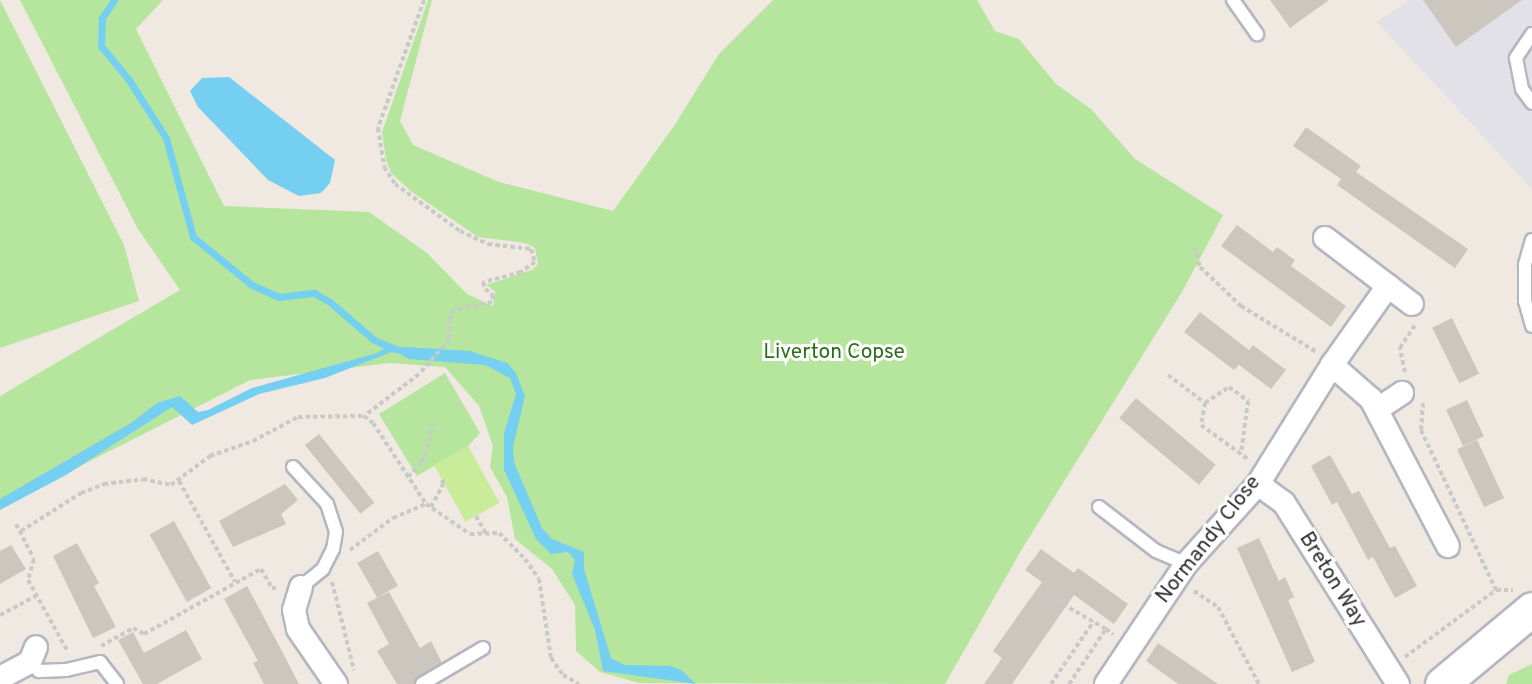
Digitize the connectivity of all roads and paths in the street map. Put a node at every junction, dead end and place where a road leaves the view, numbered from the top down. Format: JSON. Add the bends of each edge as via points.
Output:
{"nodes":[{"id":1,"x":424,"y":0,"type":"edge"},
{"id":2,"x":1233,"y":0,"type":"edge"},
{"id":3,"x":1257,"y":34,"type":"dead end"},
{"id":4,"x":1532,"y":34,"type":"edge"},
{"id":5,"x":1532,"y":103,"type":"edge"},
{"id":6,"x":1325,"y":238,"type":"dead end"},
{"id":7,"x":1532,"y":240,"type":"edge"},
{"id":8,"x":1194,"y":247,"type":"dead end"},
{"id":9,"x":1388,"y":286,"type":"junction"},
{"id":10,"x":1412,"y":314,"type":"dead end"},
{"id":11,"x":1532,"y":326,"type":"edge"},
{"id":12,"x":1333,"y":364,"type":"junction"},
{"id":13,"x":1168,"y":375,"type":"dead end"},
{"id":14,"x":1404,"y":383,"type":"dead end"},
{"id":15,"x":1205,"y":403,"type":"junction"},
{"id":16,"x":1378,"y":410,"type":"junction"},
{"id":17,"x":1422,"y":415,"type":"dead end"},
{"id":18,"x":364,"y":416,"type":"junction"},
{"id":19,"x":433,"y":425,"type":"dead end"},
{"id":20,"x":1241,"y":454,"type":"junction"},
{"id":21,"x":293,"y":467,"type":"dead end"},
{"id":22,"x":408,"y":477,"type":"junction"},
{"id":23,"x":442,"y":477,"type":"dead end"},
{"id":24,"x":1260,"y":477,"type":"junction"},
{"id":25,"x":178,"y":482,"type":"junction"},
{"id":26,"x":428,"y":506,"type":"junction"},
{"id":27,"x":1100,"y":507,"type":"dead end"},
{"id":28,"x":476,"y":516,"type":"dead end"},
{"id":29,"x":16,"y":524,"type":"dead end"},
{"id":30,"x":21,"y":531,"type":"junction"},
{"id":31,"x":486,"y":535,"type":"junction"},
{"id":32,"x":1448,"y":546,"type":"dead end"},
{"id":33,"x":344,"y":555,"type":"dead end"},
{"id":34,"x":1181,"y":571,"type":"junction"},
{"id":35,"x":334,"y":578,"type":"dead end"},
{"id":36,"x":235,"y":582,"type":"junction"},
{"id":37,"x":301,"y":587,"type":"junction"},
{"id":38,"x":1037,"y":589,"type":"dead end"},
{"id":39,"x":1496,"y":590,"type":"junction"},
{"id":40,"x":36,"y":596,"type":"junction"},
{"id":41,"x":1525,"y":600,"type":"edge"},
{"id":42,"x":0,"y":615,"type":"edge"},
{"id":43,"x":1094,"y":621,"type":"junction"},
{"id":44,"x":1106,"y":629,"type":"junction"},
{"id":45,"x":1130,"y":645,"type":"junction"},
{"id":46,"x":483,"y":648,"type":"dead end"},
{"id":47,"x":93,"y":650,"type":"dead end"},
{"id":48,"x":33,"y":654,"type":"joint"},
{"id":49,"x":76,"y":656,"type":"dead end"},
{"id":50,"x":1393,"y":677,"type":"edge"},
{"id":51,"x":0,"y":678,"type":"edge"},
{"id":52,"x":347,"y":680,"type":"edge"},
{"id":53,"x":117,"y":684,"type":"edge"},
{"id":54,"x":422,"y":684,"type":"edge"},
{"id":55,"x":579,"y":684,"type":"edge"},
{"id":56,"x":1051,"y":684,"type":"edge"},
{"id":57,"x":1069,"y":684,"type":"edge"},
{"id":58,"x":1106,"y":684,"type":"edge"},
{"id":59,"x":1259,"y":684,"type":"edge"},
{"id":60,"x":1442,"y":684,"type":"edge"}],
"edges":[{"from":1,"to":18,"type":"path","via":[[378,128],[384,167],[395,184],[473,239],[531,249],[536,254],[535,262],[521,272],[483,282],[484,289],[494,297],[490,304],[454,309],[448,327],[449,340],[419,374]]},
{"from":2,"to":3,"type":"lane"},
{"from":4,"to":5,"type":"lane","via":[[1516,58],[1522,89]]},
{"from":6,"to":9,"type":"street"},
{"from":7,"to":11,"type":"lane","via":[[1525,264],[1525,301]]},
{"from":8,"to":12,"type":"path","via":[[1200,267],[1253,316]]},
{"from":9,"to":10,"type":"street"},
{"from":9,"to":12,"type":"street","name":"Normandy Close"},
{"from":12,"to":16,"type":"street"},
{"from":12,"to":24,"type":"street","name":"Normandy Close"},
{"from":13,"to":15,"type":"path"},
{"from":14,"to":16,"type":"street"},
{"from":15,"to":20,"type":"path","via":[[1201,425]]},
{"from":15,"to":20,"type":"path","via":[[1229,387],[1248,401]]},
{"from":16,"to":32,"type":"street"},
{"from":17,"to":39,"type":"path","via":[[1421,430]]},
{"from":18,"to":22,"type":"path","via":[[373,423]]},
{"from":18,"to":25,"type":"path","via":[[298,417],[253,441],[210,456]]},
{"from":19,"to":22,"type":"path","via":[[422,462]]},
{"from":20,"to":24,"type":"path"},
{"from":21,"to":37,"type":"lane","via":[[327,504],[336,532],[323,569]]},
{"from":22,"to":26,"type":"path"},
{"from":23,"to":26,"type":"path","via":[[443,484]]},
{"from":24,"to":34,"type":"street","name":"Normandy Close"},
{"from":24,"to":50,"type":"street","name":"Breton Way","via":[[1284,503]]},
{"from":25,"to":30,"type":"path","via":[[143,478],[104,484],[81,493]]},
{"from":25,"to":36,"type":"path"},
{"from":26,"to":31,"type":"path","via":[[470,534]]},
{"from":26,"to":33,"type":"path","via":[[393,518]]},
{"from":27,"to":34,"type":"lane"},
{"from":28,"to":31,"type":"path"},
{"from":29,"to":30,"type":"path"},
{"from":30,"to":40,"type":"path","via":[[34,559],[28,580]]},
{"from":31,"to":55,"type":"path","via":[[499,533],[539,579],[551,658],[563,675]]},
{"from":34,"to":45,"type":"street","name":"Normandy Close"},
{"from":34,"to":59,"type":"path","via":[[1218,607]]},
{"from":35,"to":52,"type":"path","via":[[331,586],[343,611]]},
{"from":36,"to":37,"type":"path","via":[[261,569],[272,588]]},
{"from":36,"to":47,"type":"path","via":[[144,634],[134,628]]},
{"from":37,"to":52,"type":"street","via":[[294,610],[298,629]]},
{"from":38,"to":43,"type":"path"},
{"from":39,"to":41,"type":"path"},
{"from":39,"to":50,"type":"path"},
{"from":40,"to":42,"type":"path"},
{"from":40,"to":49,"type":"path","via":[[67,651]]},
{"from":41,"to":60,"type":"street"},
{"from":43,"to":44,"type":"path"},
{"from":43,"to":56,"type":"path"},
{"from":44,"to":45,"type":"path"},
{"from":44,"to":57,"type":"path"},
{"from":45,"to":58,"type":"street","name":"Normandy Close"},
{"from":46,"to":54,"type":"lane"},
{"from":48,"to":51,"type":"street"},
{"from":48,"to":53,"type":"lane","via":[[39,671],[100,662]]}]}
